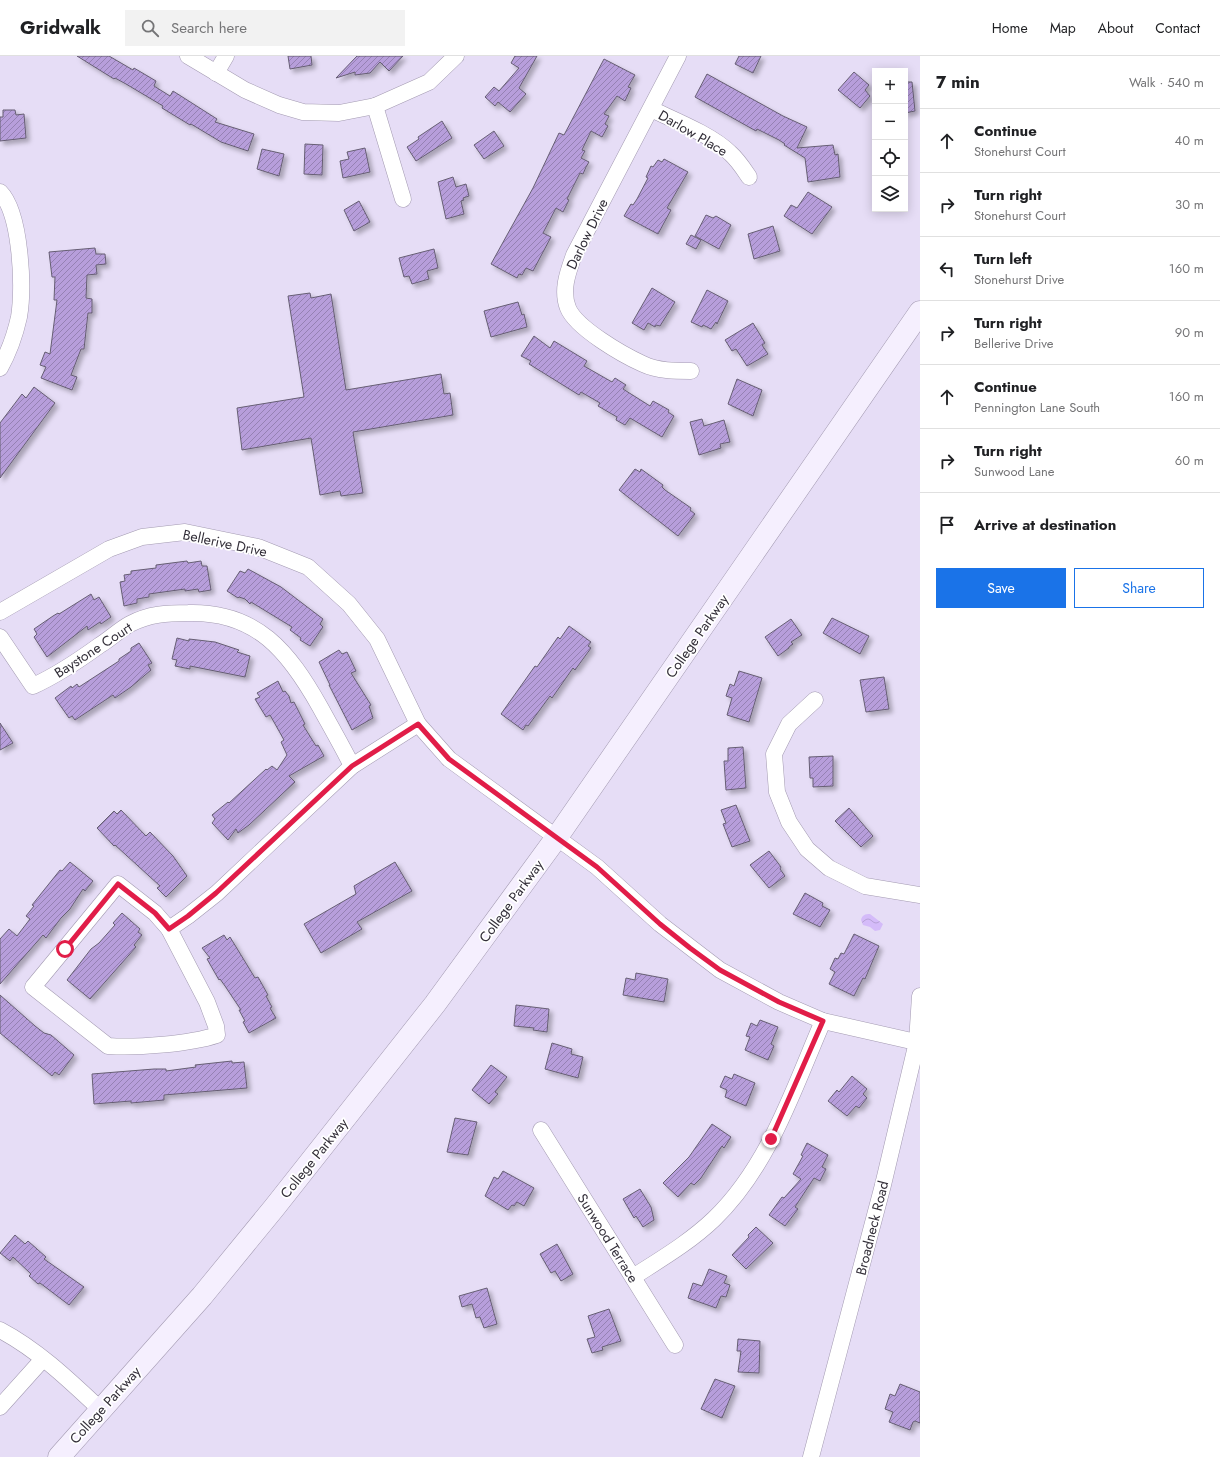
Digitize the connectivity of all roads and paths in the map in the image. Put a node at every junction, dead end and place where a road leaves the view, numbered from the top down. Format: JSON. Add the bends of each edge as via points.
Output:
{"nodes":[{"id":1,"x":188,"y":56,"type":"edge"},
{"id":2,"x":226,"y":56,"type":"edge"},
{"id":3,"x":456,"y":56,"type":"edge"},
{"id":4,"x":678,"y":56,"type":"edge"},
{"id":5,"x":216,"y":73,"type":"junction"},
{"id":6,"x":375,"y":106,"type":"junction"},
{"id":7,"x":651,"y":108,"type":"junction"},
{"id":8,"x":749,"y":177,"type":"dead end"},
{"id":9,"x":0,"y":192,"type":"edge"},
{"id":10,"x":403,"y":200,"type":"dead end"},
{"id":11,"x":920,"y":312,"type":"edge"},
{"id":12,"x":0,"y":368,"type":"edge"},
{"id":13,"x":691,"y":371,"type":"dead end"},
{"id":14,"x":0,"y":612,"type":"edge"},
{"id":15,"x":0,"y":637,"type":"edge"},
{"id":16,"x":815,"y":700,"type":"dead end"},
{"id":17,"x":418,"y":724,"type":"junction"},
{"id":18,"x":352,"y":766,"type":"junction"},
{"id":19,"x":557,"y":837,"type":"junction"},
{"id":20,"x":920,"y":895,"type":"edge"},
{"id":21,"x":169,"y":929,"type":"junction"},
{"id":22,"x":920,"y":996,"type":"edge"},
{"id":23,"x":823,"y":1021,"type":"junction"},
{"id":24,"x":918,"y":1043,"type":"edge"},
{"id":25,"x":541,"y":1130,"type":"dead end"},
{"id":26,"x":633,"y":1277,"type":"junction"},
{"id":27,"x":0,"y":1330,"type":"edge"},
{"id":28,"x":675,"y":1345,"type":"dead end"},
{"id":29,"x":43,"y":1359,"type":"junction"},
{"id":30,"x":0,"y":1407,"type":"edge"},
{"id":31,"x":101,"y":1410,"type":"junction"},
{"id":32,"x":59,"y":1457,"type":"edge"},
{"id":33,"x":811,"y":1457,"type":"edge"}],
"edges":[{"from":1,"to":5,"type":"street"},
{"from":2,"to":5,"type":"street"},
{"from":3,"to":6,"type":"street","via":[[429,82]]},
{"from":4,"to":7,"type":"street","name":"Darlow Drive"},
{"from":5,"to":6,"type":"street","via":[[244,90],[278,105],[303,112],[339,113]]},
{"from":6,"to":10,"type":"street"},
{"from":7,"to":8,"type":"street","name":"Darlow Place","via":[[728,151]]},
{"from":7,"to":13,"type":"street","name":"Darlow Drive","via":[[574,255],[568,272],[565,297],[568,309],[576,322],[628,356],[660,369]]},
{"from":9,"to":12,"type":"street","via":[[7,200],[13,219],[22,294],[10,350]]},
{"from":11,"to":19,"type":"main road","name":"College Parkway"},
{"from":14,"to":17,"type":"street","name":"Bellerive Drive","via":[[109,549],[142,537],[185,532],[258,547],[308,567],[349,604],[377,639]]},
{"from":15,"to":18,"type":"street","name":"Baystone Court","via":[[33,686],[58,675],[130,624],[161,613],[196,612],[222,615],[244,622],[269,639],[289,658],[306,682]]},
{"from":16,"to":20,"type":"street","via":[[788,724],[774,754],[777,792],[789,822],[807,849],[829,868],[865,886]]},
{"from":17,"to":18,"type":"street"},
{"from":17,"to":19,"type":"street","name":"Bellerive Drive","via":[[449,759]]},
{"from":18,"to":21,"type":"street","via":[[216,893]]},
{"from":19,"to":23,"type":"street","name":"Bellerive Drive","via":[[597,867],[660,924],[720,970],[779,1002]]},
{"from":19,"to":31,"type":"main road","name":"College Parkway","via":[[435,1004],[293,1185],[202,1296]]},
{"from":21,"to":21,"type":"street","via":[[155,913],[118,884],[33,987],[108,1046],[203,1040],[217,1035],[207,1002]]},
{"from":22,"to":24,"type":"street","name":"Broadneck Road"},
{"from":23,"to":24,"type":"street","name":"Bellerive Drive"},
{"from":23,"to":26,"type":"street","via":[[771,1139],[739,1192],[714,1219],[684,1244]]},
{"from":24,"to":33,"type":"street","name":"Broadneck Road"},
{"from":25,"to":26,"type":"street","name":"Sunwood Terrace"},
{"from":26,"to":28,"type":"street","name":"Sunwood Terrace"},
{"from":27,"to":29,"type":"street","via":[[26,1345]]},
{"from":29,"to":30,"type":"street"},
{"from":29,"to":31,"type":"street"},
{"from":31,"to":32,"type":"main road","name":"College Parkway"}]}
